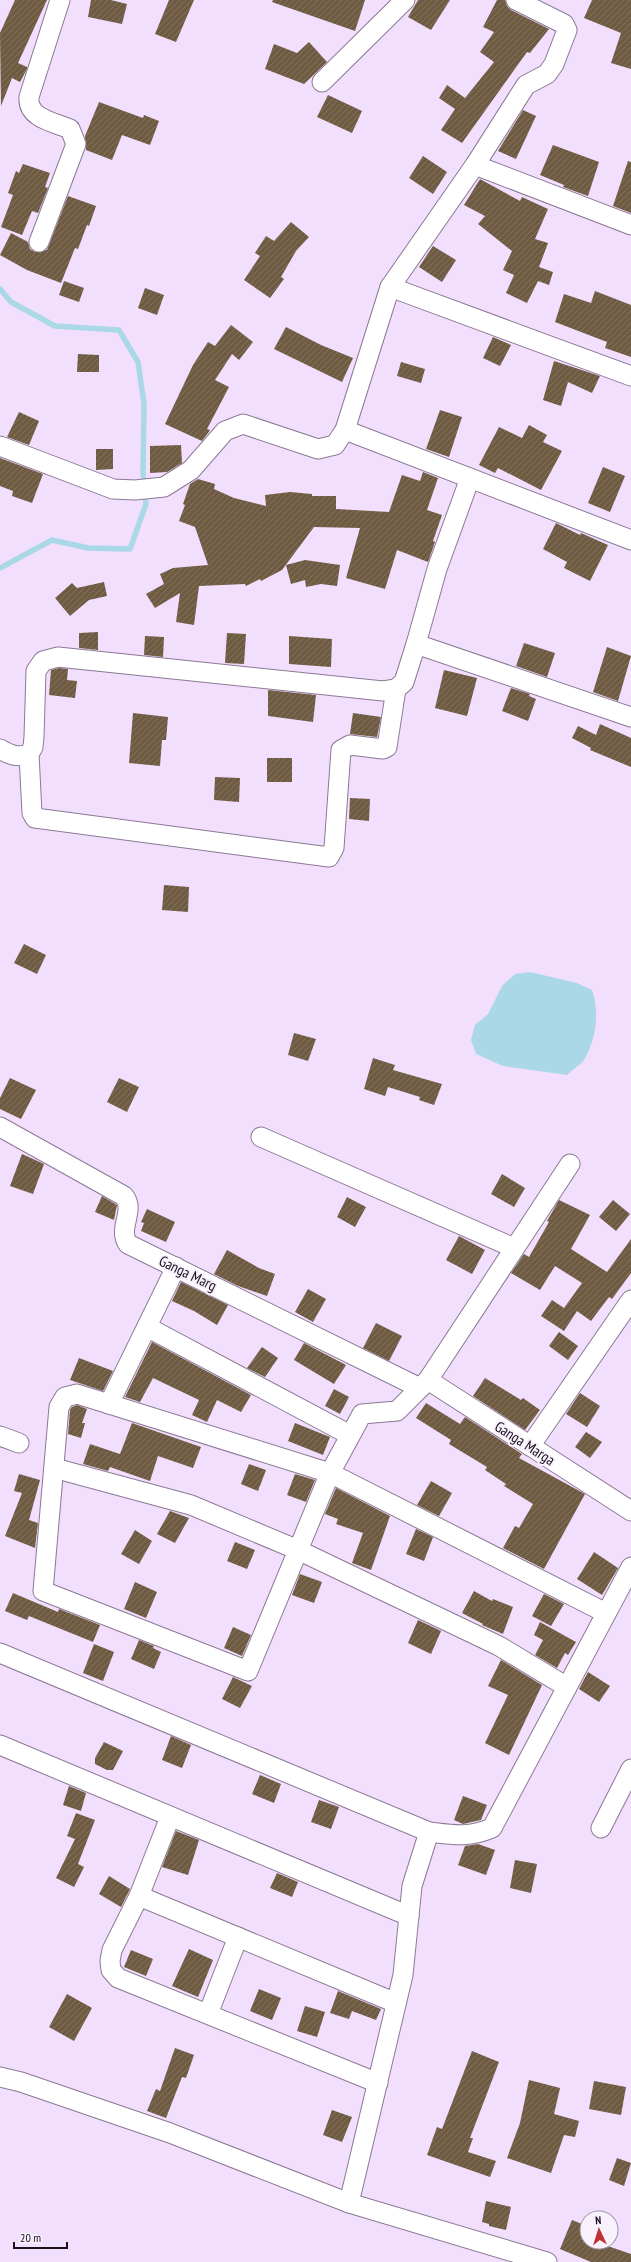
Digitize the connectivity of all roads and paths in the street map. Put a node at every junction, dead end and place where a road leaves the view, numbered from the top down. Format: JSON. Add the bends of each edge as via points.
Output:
{"nodes":[{"id":1,"x":60,"y":0,"type":"edge"},
{"id":2,"x":405,"y":0,"type":"edge"},
{"id":3,"x":516,"y":0,"type":"edge"},
{"id":4,"x":322,"y":82,"type":"dead end"},
{"id":5,"x":475,"y":165,"type":"junction"},
{"id":6,"x":631,"y":224,"type":"edge"},
{"id":7,"x":39,"y":242,"type":"dead end"},
{"id":8,"x":390,"y":287,"type":"junction"},
{"id":9,"x":631,"y":376,"type":"edge"},
{"id":10,"x":345,"y":430,"type":"junction"},
{"id":11,"x":0,"y":446,"type":"edge"},
{"id":12,"x":470,"y":478,"type":"junction"},
{"id":13,"x":631,"y":540,"type":"edge"},
{"id":14,"x":416,"y":644,"type":"junction"},
{"id":15,"x":396,"y":689,"type":"junction"},
{"id":16,"x":631,"y":717,"type":"edge"},
{"id":17,"x":0,"y":748,"type":"edge"},
{"id":18,"x":29,"y":754,"type":"junction"},
{"id":19,"x":0,"y":1127,"type":"edge"},
{"id":20,"x":261,"y":1137,"type":"dead end"},
{"id":21,"x":570,"y":1164,"type":"dead end"},
{"id":22,"x":514,"y":1248,"type":"junction"},
{"id":23,"x":176,"y":1267,"type":"junction"},
{"id":24,"x":631,"y":1300,"type":"edge"},
{"id":25,"x":147,"y":1327,"type":"junction"},
{"id":26,"x":424,"y":1384,"type":"junction"},
{"id":27,"x":109,"y":1404,"type":"junction"},
{"id":28,"x":350,"y":1435,"type":"junction"},
{"id":29,"x":0,"y":1436,"type":"edge"},
{"id":30,"x":19,"y":1443,"type":"dead end"},
{"id":31,"x":530,"y":1446,"type":"junction"},
{"id":32,"x":54,"y":1468,"type":"junction"},
{"id":33,"x":330,"y":1473,"type":"junction"},
{"id":34,"x":631,"y":1511,"type":"edge"},
{"id":35,"x":298,"y":1550,"type":"junction"},
{"id":36,"x":631,"y":1567,"type":"edge"},
{"id":37,"x":606,"y":1613,"type":"junction"},
{"id":38,"x":0,"y":1653,"type":"edge"},
{"id":39,"x":567,"y":1687,"type":"junction"},
{"id":40,"x":0,"y":1746,"type":"edge"},
{"id":41,"x":631,"y":1769,"type":"edge"},
{"id":42,"x":170,"y":1817,"type":"junction"},
{"id":43,"x":601,"y":1828,"type":"dead end"},
{"id":44,"x":429,"y":1832,"type":"junction"},
{"id":45,"x":139,"y":1896,"type":"junction"},
{"id":46,"x":409,"y":1916,"type":"junction"},
{"id":47,"x":238,"y":1937,"type":"junction"},
{"id":48,"x":396,"y":2003,"type":"junction"},
{"id":49,"x":208,"y":2014,"type":"junction"},
{"id":50,"x":0,"y":2077,"type":"edge"},
{"id":51,"x":378,"y":2083,"type":"junction"},
{"id":52,"x":349,"y":2203,"type":"junction"},
{"id":53,"x":547,"y":2262,"type":"edge"}],
"edges":[{"from":1,"to":7,"type":"street","via":[[28,105],[32,113],[70,129],[76,144]]},
{"from":2,"to":4,"type":"street"},
{"from":3,"to":5,"type":"street","via":[[564,24],[566,30],[554,64],[547,74],[526,85]]},
{"from":5,"to":6,"type":"street"},
{"from":5,"to":8,"type":"street"},
{"from":8,"to":9,"type":"street"},
{"from":8,"to":10,"type":"street"},
{"from":10,"to":11,"type":"street","via":[[335,445],[318,449],[244,424],[225,431],[191,470],[164,487],[135,490],[113,489]]},
{"from":10,"to":12,"type":"street"},
{"from":12,"to":13,"type":"street"},
{"from":12,"to":14,"type":"street","via":[[437,569]]},
{"from":14,"to":15,"type":"street","via":[[404,682]]},
{"from":14,"to":16,"type":"street"},
{"from":15,"to":18,"type":"street","via":[[384,691],[58,657],[43,661],[36,671],[34,737]]},
{"from":15,"to":18,"type":"street","via":[[387,746],[383,749],[350,745],[340,750],[334,848],[329,856],[35,818],[32,813]]},
{"from":17,"to":18,"type":"street","via":[[10,755],[20,757]]},
{"from":19,"to":23,"type":"street","name":"Ganga Marg","via":[[124,1196],[129,1207],[124,1229],[124,1237],[128,1244]]},
{"from":20,"to":22,"type":"street"},
{"from":21,"to":22,"type":"street"},
{"from":22,"to":26,"type":"street"},
{"from":23,"to":25,"type":"street"},
{"from":23,"to":26,"type":"street","name":"Ganga Marg"},
{"from":24,"to":31,"type":"street"},
{"from":25,"to":27,"type":"street"},
{"from":25,"to":28,"type":"street"},
{"from":26,"to":28,"type":"street","via":[[397,1411],[362,1414]]},
{"from":26,"to":31,"type":"street","name":"Ganga Marga"},
{"from":27,"to":32,"type":"street","via":[[77,1394],[64,1397],[59,1407]]},
{"from":27,"to":33,"type":"street"},
{"from":28,"to":33,"type":"street"},
{"from":29,"to":30,"type":"street"},
{"from":31,"to":34,"type":"street","name":"Ganga Marga"},
{"from":32,"to":35,"type":"street","via":[[190,1505]]},
{"from":32,"to":35,"type":"street","via":[[44,1591],[248,1671]]},
{"from":33,"to":35,"type":"street"},
{"from":33,"to":37,"type":"street"},
{"from":35,"to":39,"type":"street","via":[[499,1646]]},
{"from":36,"to":37,"type":"street"},
{"from":37,"to":39,"type":"street"},
{"from":38,"to":44,"type":"street"},
{"from":39,"to":44,"type":"street","via":[[492,1828],[461,1836]]},
{"from":40,"to":42,"type":"street"},
{"from":41,"to":43,"type":"street"},
{"from":42,"to":45,"type":"street"},
{"from":42,"to":46,"type":"street"},
{"from":44,"to":46,"type":"street","via":[[412,1886]]},
{"from":45,"to":47,"type":"street"},
{"from":45,"to":49,"type":"street","via":[[112,1950],[112,1970],[118,1978]]},
{"from":46,"to":48,"type":"street","via":[[403,1975]]},
{"from":47,"to":48,"type":"street"},
{"from":47,"to":49,"type":"street"},
{"from":48,"to":51,"type":"street"},
{"from":49,"to":51,"type":"street"},
{"from":50,"to":52,"type":"street","via":[[170,2133]]},
{"from":51,"to":52,"type":"street"},
{"from":52,"to":53,"type":"street"}]}
